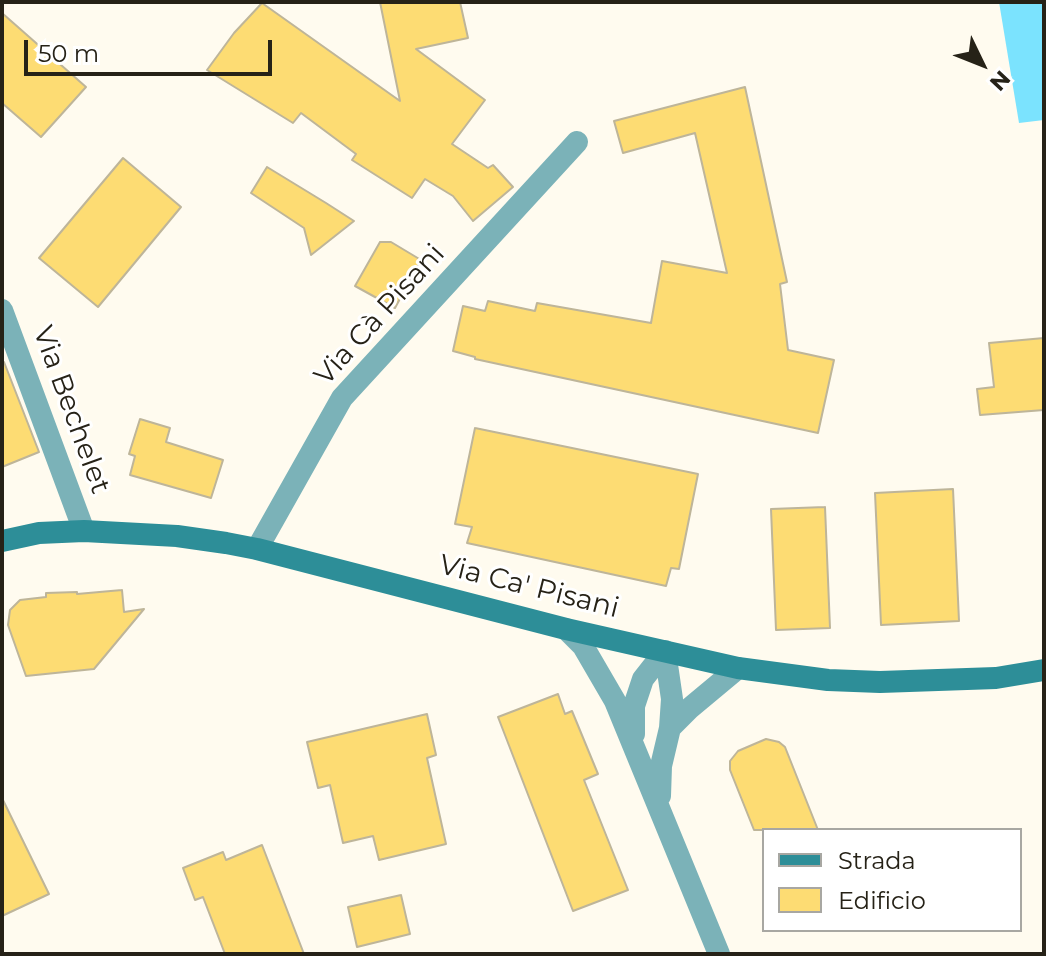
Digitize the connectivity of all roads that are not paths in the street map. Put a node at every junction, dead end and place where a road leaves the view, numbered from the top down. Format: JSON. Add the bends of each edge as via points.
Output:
{"nodes":[{"id":1,"x":577,"y":142,"type":"dead end"},
{"id":2,"x":2,"y":310,"type":"edge"},
{"id":3,"x":84,"y":531,"type":"junction"},
{"id":4,"x":2,"y":541,"type":"edge"},
{"id":5,"x":257,"y":549,"type":"junction"},
{"id":6,"x":566,"y":629,"type":"junction"},
{"id":7,"x":665,"y":651,"type":"junction"},
{"id":8,"x":738,"y":668,"type":"junction"},
{"id":9,"x":1044,"y":670,"type":"edge"},
{"id":10,"x":670,"y":728,"type":"junction"},
{"id":11,"x":634,"y":743,"type":"junction"},
{"id":12,"x":659,"y":805,"type":"junction"},
{"id":13,"x":719,"y":954,"type":"edge"}],
"edges":[{"from":1,"to":5,"type":"street","name":"Via Cà Pisani","via":[[342,398]]},
{"from":2,"to":3,"type":"street","name":"Via Bechelet"},
{"from":3,"to":4,"type":"main road","name":"Via Ca' Pisani"},
{"from":3,"to":5,"type":"main road","name":"Via Ca' Pisani","via":[[177,536]]},
{"from":5,"to":6,"type":"main road","name":"Via Ca' Pisani"},
{"from":6,"to":7,"type":"main road","name":"Via Ca' Pisani"},
{"from":6,"to":11,"type":"street","via":[[593,662]]},
{"from":7,"to":8,"type":"main road","name":"Via Ca' Pisani"},
{"from":7,"to":10,"type":"street"},
{"from":7,"to":11,"type":"street","via":[[643,679],[634,706]]},
{"from":8,"to":9,"type":"main road","name":"Via Ca' Pisani","via":[[880,682],[996,678]]},
{"from":8,"to":10,"type":"street"},
{"from":10,"to":12,"type":"street"},
{"from":11,"to":12,"type":"street"},
{"from":12,"to":13,"type":"street"}]}
